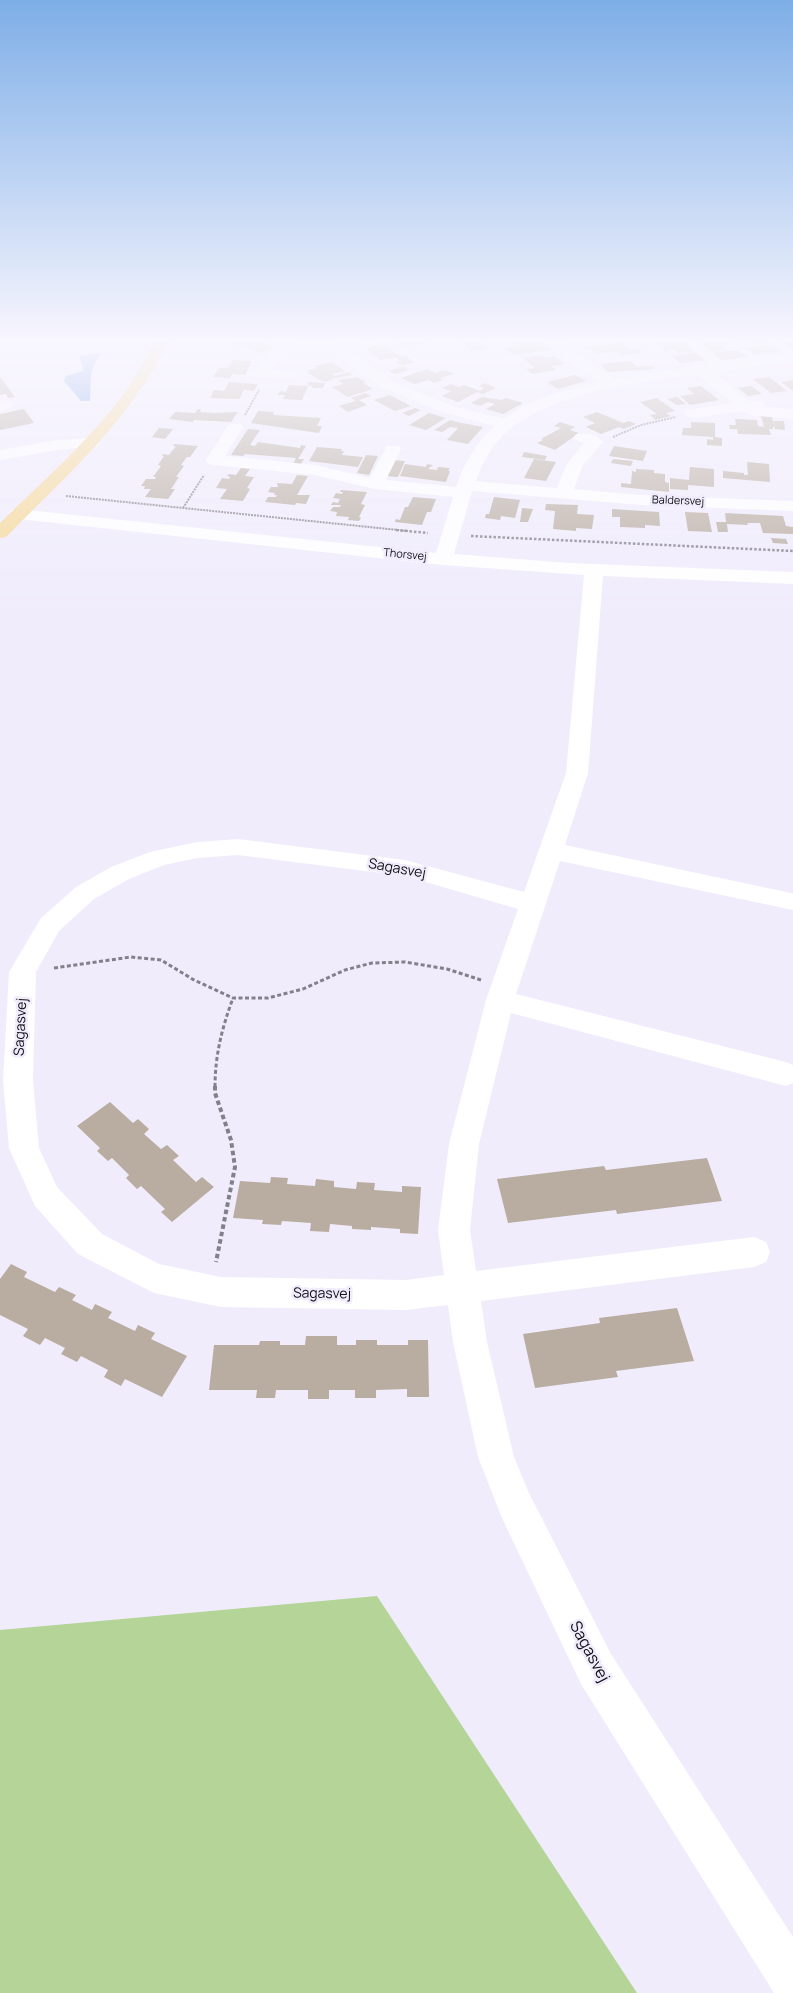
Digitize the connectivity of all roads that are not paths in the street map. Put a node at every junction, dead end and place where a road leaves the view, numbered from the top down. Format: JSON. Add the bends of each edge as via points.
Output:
{"nodes":[{"id":1,"x":100,"y":432,"type":"edge"},
{"id":2,"x":232,"y":432,"type":"edge"},
{"id":3,"x":499,"y":432,"type":"edge"},
{"id":4,"x":588,"y":440,"type":"road end"},
{"id":5,"x":91,"y":443,"type":"junction"},
{"id":6,"x":392,"y":449,"type":"dead end"},
{"id":7,"x":0,"y":456,"type":"edge"},
{"id":8,"x":375,"y":484,"type":"junction"},
{"id":9,"x":466,"y":489,"type":"junction"},
{"id":10,"x":564,"y":494,"type":"junction"},
{"id":11,"x":793,"y":506,"type":"edge"},
{"id":12,"x":18,"y":514,"type":"junction"},
{"id":13,"x":0,"y":533,"type":"edge"},
{"id":14,"x":443,"y":559,"type":"junction"},
{"id":15,"x":594,"y":570,"type":"junction"},
{"id":16,"x":793,"y":578,"type":"edge"},
{"id":17,"x":552,"y":851,"type":"junction"},
{"id":18,"x":792,"y":902,"type":"dead end"},
{"id":19,"x":534,"y":904,"type":"junction"},
{"id":20,"x":503,"y":994,"type":"junction"},
{"id":21,"x":786,"y":1074,"type":"dead end"},
{"id":22,"x":754,"y":1252,"type":"dead end"},
{"id":23,"x":462,"y":1289,"type":"junction"},
{"id":24,"x":793,"y":1980,"type":"edge"}],
"edges":[{"from":1,"to":5,"type":"main road"},
{"from":2,"to":8,"type":"street","name":"Baldersvej","via":[[214,460],[315,470]]},
{"from":3,"to":9,"type":"street","via":[[477,457]]},
{"from":4,"to":10,"type":"street","via":[[571,469]]},
{"from":5,"to":7,"type":"street","via":[[57,445]]},
{"from":5,"to":12,"type":"main road"},
{"from":6,"to":8,"type":"street"},
{"from":8,"to":9,"type":"street","name":"Baldersvej"},
{"from":9,"to":10,"type":"street","name":"Baldersvej"},
{"from":9,"to":14,"type":"street"},
{"from":10,"to":11,"type":"street","name":"Baldersvej"},
{"from":12,"to":13,"type":"main road"},
{"from":12,"to":14,"type":"street","name":"Thorsvej"},
{"from":14,"to":15,"type":"street","name":"Thorsvej"},
{"from":15,"to":16,"type":"street","name":"Thorsvej"},
{"from":15,"to":17,"type":"street","name":"Sagasvej","via":[[577,773]]},
{"from":17,"to":18,"type":"street"},
{"from":17,"to":19,"type":"street","name":"Sagasvej"},
{"from":19,"to":20,"type":"street","name":"Sagasvej"},
{"from":19,"to":23,"type":"street","name":"Sagasvej","via":[[405,868],[238,847],[197,850],[159,858],[120,873],[85,893],[50,925],[23,972],[18,1080],[24,1148],[46,1196],[90,1244],[154,1278],[221,1292],[406,1295]]},
{"from":20,"to":21,"type":"street"},
{"from":20,"to":23,"type":"street","name":"Sagasvej","via":[[464,1144],[454,1230]]},
{"from":22,"to":23,"type":"street","name":"Sagasvej"},
{"from":23,"to":24,"type":"street","name":"Sagasvej","via":[[470,1342],[496,1457],[515,1505],[596,1669]]}]}
